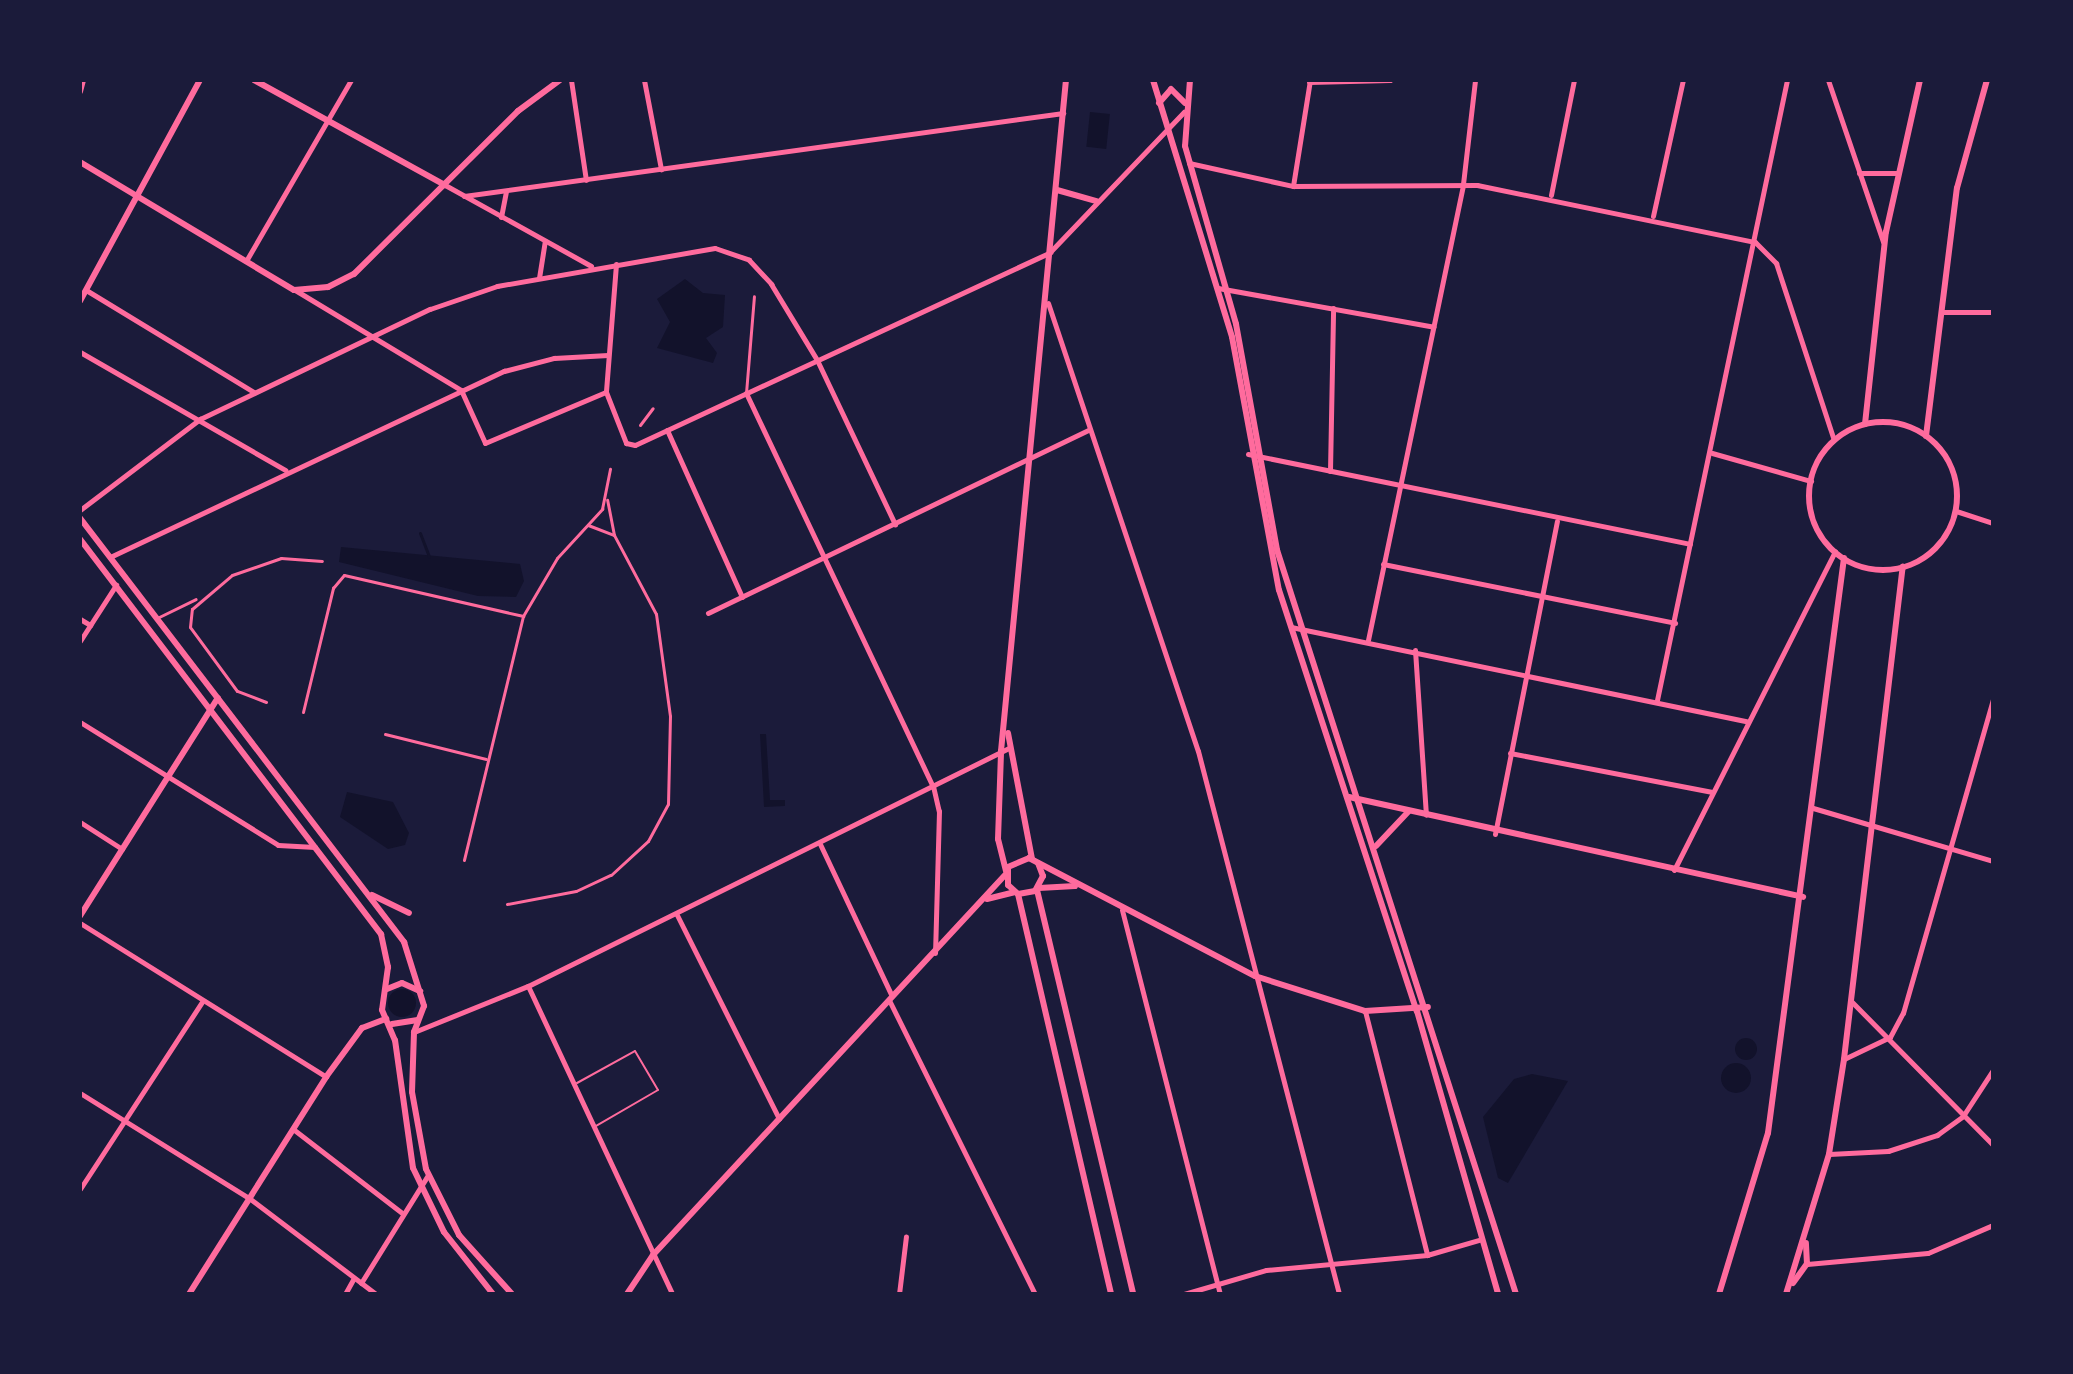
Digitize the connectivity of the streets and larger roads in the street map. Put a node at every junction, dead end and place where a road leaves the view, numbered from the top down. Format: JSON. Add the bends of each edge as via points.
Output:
{"nodes":[{"id":1,"x":83,"y":80,"type":"edge"},
{"id":2,"x":200,"y":80,"type":"edge"},
{"id":3,"x":254,"y":80,"type":"edge"},
{"id":4,"x":351,"y":80,"type":"edge"},
{"id":5,"x":560,"y":80,"type":"edge"},
{"id":6,"x":571,"y":80,"type":"edge"},
{"id":7,"x":644,"y":80,"type":"edge"},
{"id":8,"x":1066,"y":80,"type":"edge"},
{"id":9,"x":1153,"y":80,"type":"edge"},
{"id":10,"x":1190,"y":80,"type":"edge"},
{"id":11,"x":1390,"y":80,"type":"edge"},
{"id":12,"x":1475,"y":80,"type":"edge"},
{"id":13,"x":1574,"y":80,"type":"edge"},
{"id":14,"x":1683,"y":80,"type":"edge"},
{"id":15,"x":1787,"y":80,"type":"edge"},
{"id":16,"x":1828,"y":80,"type":"edge"},
{"id":17,"x":1920,"y":80,"type":"edge"},
{"id":18,"x":1987,"y":80,"type":"edge"},
{"id":19,"x":1310,"y":81,"type":"edge"},
{"id":20,"x":1993,"y":90,"type":"edge"},
{"id":21,"x":80,"y":91,"type":"edge"},
{"id":22,"x":1984,"y":91,"type":"junction"},
{"id":23,"x":1159,"y":103,"type":"junction"},
{"id":24,"x":1185,"y":103,"type":"junction"},
{"id":25,"x":1064,"y":112,"type":"junction"},
{"id":26,"x":1184,"y":112,"type":"junction"},
{"id":27,"x":327,"y":121,"type":"junction"},
{"id":28,"x":1165,"y":127,"type":"junction"},
{"id":29,"x":80,"y":162,"type":"edge"},
{"id":30,"x":1189,"y":163,"type":"junction"},
{"id":31,"x":661,"y":169,"type":"junction"},
{"id":32,"x":1859,"y":173,"type":"junction"},
{"id":33,"x":1897,"y":173,"type":"junction"},
{"id":34,"x":586,"y":180,"type":"junction"},
{"id":35,"x":1463,"y":184,"type":"junction"},
{"id":36,"x":445,"y":185,"type":"junction"},
{"id":37,"x":1293,"y":186,"type":"junction"},
{"id":38,"x":1057,"y":190,"type":"junction"},
{"id":39,"x":506,"y":191,"type":"junction"},
{"id":40,"x":1551,"y":195,"type":"junction"},
{"id":41,"x":138,"y":196,"type":"junction"},
{"id":42,"x":464,"y":196,"type":"junction"},
{"id":43,"x":1096,"y":201,"type":"junction"},
{"id":44,"x":1653,"y":216,"type":"junction"},
{"id":45,"x":501,"y":217,"type":"junction"},
{"id":46,"x":545,"y":241,"type":"junction"},
{"id":47,"x":1755,"y":242,"type":"junction"},
{"id":48,"x":1884,"y":245,"type":"junction"},
{"id":49,"x":1050,"y":252,"type":"junction"},
{"id":50,"x":246,"y":261,"type":"junction"},
{"id":51,"x":616,"y":264,"type":"junction"},
{"id":52,"x":593,"y":267,"type":"junction"},
{"id":53,"x":539,"y":278,"type":"junction"},
{"id":54,"x":1218,"y":288,"type":"junction"},
{"id":55,"x":1226,"y":288,"type":"junction"},
{"id":56,"x":86,"y":290,"type":"junction"},
{"id":57,"x":294,"y":290,"type":"junction"},
{"id":58,"x":754,"y":296,"type":"dead end"},
{"id":59,"x":80,"y":301,"type":"edge"},
{"id":60,"x":1048,"y":303,"type":"junction"},
{"id":61,"x":1333,"y":308,"type":"junction"},
{"id":62,"x":1941,"y":312,"type":"junction"},
{"id":63,"x":1993,"y":312,"type":"edge"},
{"id":64,"x":1434,"y":327,"type":"junction"},
{"id":65,"x":372,"y":336,"type":"junction"},
{"id":66,"x":80,"y":352,"type":"edge"},
{"id":67,"x":608,"y":355,"type":"junction"},
{"id":68,"x":817,"y":360,"type":"junction"},
{"id":69,"x":461,"y":390,"type":"junction"},
{"id":70,"x":255,"y":392,"type":"junction"},
{"id":71,"x":606,"y":392,"type":"junction"},
{"id":72,"x":746,"y":393,"type":"junction"},
{"id":73,"x":653,"y":408,"type":"dead end"},
{"id":74,"x":200,"y":419,"type":"junction"},
{"id":75,"x":1865,"y":424,"type":"junction"},
{"id":76,"x":640,"y":425,"type":"dead end"},
{"id":77,"x":667,"y":430,"type":"junction"},
{"id":78,"x":1088,"y":430,"type":"junction"},
{"id":79,"x":1926,"y":436,"type":"junction"},
{"id":80,"x":1834,"y":440,"type":"junction"},
{"id":81,"x":1712,"y":453,"type":"junction"},
{"id":82,"x":1248,"y":454,"type":"junction"},
{"id":83,"x":1259,"y":455,"type":"junction"},
{"id":84,"x":1034,"y":458,"type":"junction"},
{"id":85,"x":610,"y":469,"type":"dead end"},
{"id":86,"x":285,"y":470,"type":"junction"},
{"id":87,"x":1330,"y":471,"type":"junction"},
{"id":88,"x":1811,"y":481,"type":"junction"},
{"id":89,"x":1398,"y":486,"type":"junction"},
{"id":90,"x":607,"y":500,"type":"junction"},
{"id":91,"x":80,"y":510,"type":"edge"},
{"id":92,"x":1956,"y":511,"type":"junction"},
{"id":93,"x":80,"y":518,"type":"edge"},
{"id":94,"x":1557,"y":521,"type":"junction"},
{"id":95,"x":1993,"y":523,"type":"edge"},
{"id":96,"x":895,"y":524,"type":"junction"},
{"id":97,"x":587,"y":525,"type":"junction"},
{"id":98,"x":614,"y":535,"type":"junction"},
{"id":99,"x":80,"y":539,"type":"edge"},
{"id":100,"x":1690,"y":544,"type":"junction"},
{"id":101,"x":1835,"y":551,"type":"junction"},
{"id":102,"x":825,"y":556,"type":"junction"},
{"id":103,"x":110,"y":557,"type":"junction"},
{"id":104,"x":1844,"y":558,"type":"junction"},
{"id":105,"x":322,"y":561,"type":"dead end"},
{"id":106,"x":1383,"y":564,"type":"junction"},
{"id":107,"x":1903,"y":567,"type":"junction"},
{"id":108,"x":116,"y":585,"type":"junction"},
{"id":109,"x":742,"y":597,"type":"junction"},
{"id":110,"x":1543,"y":597,"type":"junction"},
{"id":111,"x":196,"y":599,"type":"junction"},
{"id":112,"x":708,"y":613,"type":"dead end"},
{"id":113,"x":523,"y":616,"type":"junction"},
{"id":114,"x":157,"y":618,"type":"junction"},
{"id":115,"x":80,"y":619,"type":"edge"},
{"id":116,"x":1675,"y":623,"type":"junction"},
{"id":117,"x":90,"y":625,"type":"junction"},
{"id":118,"x":1291,"y":627,"type":"junction"},
{"id":119,"x":1301,"y":627,"type":"junction"},
{"id":120,"x":1368,"y":640,"type":"junction"},
{"id":121,"x":80,"y":641,"type":"edge"},
{"id":122,"x":1415,"y":650,"type":"junction"},
{"id":123,"x":1527,"y":673,"type":"junction"},
{"id":124,"x":218,"y":698,"type":"junction"},
{"id":125,"x":1993,"y":699,"type":"edge"},
{"id":126,"x":1657,"y":700,"type":"junction"},
{"id":127,"x":266,"y":702,"type":"dead end"},
{"id":128,"x":211,"y":710,"type":"junction"},
{"id":129,"x":303,"y":712,"type":"dead end"},
{"id":130,"x":1746,"y":721,"type":"junction"},
{"id":131,"x":80,"y":722,"type":"edge"},
{"id":132,"x":1007,"y":726,"type":"junction"},
{"id":133,"x":385,"y":734,"type":"dead end"},
{"id":134,"x":1009,"y":748,"type":"junction"},
{"id":135,"x":1001,"y":751,"type":"junction"},
{"id":136,"x":1510,"y":753,"type":"junction"},
{"id":137,"x":488,"y":759,"type":"junction"},
{"id":138,"x":169,"y":777,"type":"junction"},
{"id":139,"x":1015,"y":784,"type":"junction"},
{"id":140,"x":933,"y":786,"type":"junction"},
{"id":141,"x":999,"y":788,"type":"junction"},
{"id":142,"x":1712,"y":792,"type":"junction"},
{"id":143,"x":1349,"y":797,"type":"junction"},
{"id":144,"x":1361,"y":800,"type":"junction"},
{"id":145,"x":1813,"y":808,"type":"junction"},
{"id":146,"x":1408,"y":812,"type":"junction"},
{"id":147,"x":1426,"y":816,"type":"junction"},
{"id":148,"x":80,"y":822,"type":"edge"},
{"id":149,"x":1873,"y":825,"type":"junction"},
{"id":150,"x":1495,"y":834,"type":"junction"},
{"id":151,"x":820,"y":844,"type":"junction"},
{"id":152,"x":1376,"y":846,"type":"junction"},
{"id":153,"x":316,"y":847,"type":"junction"},
{"id":154,"x":1951,"y":848,"type":"junction"},
{"id":155,"x":122,"y":849,"type":"junction"},
{"id":156,"x":464,"y":860,"type":"dead end"},
{"id":157,"x":1035,"y":861,"type":"junction"},
{"id":158,"x":1993,"y":861,"type":"edge"},
{"id":159,"x":1673,"y":871,"type":"junction"},
{"id":160,"x":1005,"y":873,"type":"junction"},
{"id":161,"x":1038,"y":889,"type":"junction"},
{"id":162,"x":1086,"y":889,"type":"junction"},
{"id":163,"x":1017,"y":893,"type":"junction"},
{"id":164,"x":370,"y":894,"type":"junction"},
{"id":165,"x":1803,"y":897,"type":"junction"},
{"id":166,"x":987,"y":899,"type":"junction"},
{"id":167,"x":507,"y":904,"type":"dead end"},
{"id":168,"x":1122,"y":910,"type":"junction"},
{"id":169,"x":409,"y":913,"type":"dead end"},
{"id":170,"x":677,"y":915,"type":"junction"},
{"id":171,"x":80,"y":916,"type":"edge"},
{"id":172,"x":80,"y":923,"type":"edge"},
{"id":173,"x":935,"y":954,"type":"junction"},
{"id":174,"x":1255,"y":976,"type":"junction"},
{"id":175,"x":528,"y":986,"type":"junction"},
{"id":176,"x":387,"y":990,"type":"junction"},
{"id":177,"x":420,"y":991,"type":"junction"},
{"id":178,"x":890,"y":997,"type":"junction"},
{"id":179,"x":1851,"y":1001,"type":"junction"},
{"id":180,"x":202,"y":1002,"type":"junction"},
{"id":181,"x":1428,"y":1007,"type":"junction"},
{"id":182,"x":1365,"y":1011,"type":"junction"},
{"id":183,"x":1417,"y":1011,"type":"junction"},
{"id":184,"x":418,"y":1020,"type":"junction"},
{"id":185,"x":389,"y":1021,"type":"junction"},
{"id":186,"x":414,"y":1032,"type":"junction"},
{"id":187,"x":1890,"y":1037,"type":"junction"},
{"id":188,"x":1844,"y":1059,"type":"junction"},
{"id":189,"x":1993,"y":1070,"type":"edge"},
{"id":190,"x":326,"y":1077,"type":"junction"},
{"id":191,"x":80,"y":1093,"type":"edge"},
{"id":192,"x":1963,"y":1116,"type":"junction"},
{"id":193,"x":779,"y":1119,"type":"junction"},
{"id":194,"x":124,"y":1120,"type":"junction"},
{"id":195,"x":293,"y":1129,"type":"junction"},
{"id":196,"x":1993,"y":1145,"type":"edge"},
{"id":197,"x":1829,"y":1154,"type":"junction"},
{"id":198,"x":428,"y":1175,"type":"junction"},
{"id":199,"x":419,"y":1187,"type":"junction"},
{"id":200,"x":80,"y":1189,"type":"edge"},
{"id":201,"x":249,"y":1198,"type":"junction"},
{"id":202,"x":402,"y":1213,"type":"junction"},
{"id":203,"x":1993,"y":1225,"type":"edge"},
{"id":204,"x":906,"y":1236,"type":"dead end"},
{"id":205,"x":1482,"y":1239,"type":"junction"},
{"id":206,"x":1806,"y":1239,"type":"junction"},
{"id":207,"x":653,"y":1255,"type":"junction"},
{"id":208,"x":1427,"y":1255,"type":"junction"},
{"id":209,"x":1807,"y":1264,"type":"junction"},
{"id":210,"x":1330,"y":1267,"type":"junction"},
{"id":211,"x":354,"y":1278,"type":"junction"},
{"id":212,"x":361,"y":1283,"type":"junction"},
{"id":213,"x":1216,"y":1283,"type":"junction"},
{"id":214,"x":1787,"y":1291,"type":"edge"},
{"id":215,"x":189,"y":1294,"type":"edge"},
{"id":216,"x":345,"y":1294,"type":"edge"},
{"id":217,"x":376,"y":1294,"type":"edge"},
{"id":218,"x":493,"y":1294,"type":"edge"},
{"id":219,"x":512,"y":1294,"type":"edge"},
{"id":220,"x":627,"y":1294,"type":"edge"},
{"id":221,"x":672,"y":1294,"type":"edge"},
{"id":222,"x":899,"y":1294,"type":"edge"},
{"id":223,"x":1035,"y":1294,"type":"edge"},
{"id":224,"x":1111,"y":1294,"type":"edge"},
{"id":225,"x":1133,"y":1294,"type":"edge"},
{"id":226,"x":1184,"y":1294,"type":"edge"},
{"id":227,"x":1220,"y":1294,"type":"edge"},
{"id":228,"x":1339,"y":1294,"type":"edge"},
{"id":229,"x":1498,"y":1294,"type":"edge"},
{"id":230,"x":1516,"y":1294,"type":"edge"},
{"id":231,"x":1719,"y":1294,"type":"edge"}],
"edges":[{"from":1,"to":21,"type":"street"},
{"from":2,"to":41,"type":"street"},
{"from":3,"to":27,"type":"street"},
{"from":4,"to":27,"type":"street"},
{"from":5,"to":36,"type":"street"},
{"from":6,"to":34,"type":"street"},
{"from":7,"to":31,"type":"street"},
{"from":8,"to":25,"type":"street"},
{"from":9,"to":23,"type":"street"},
{"from":10,"to":24,"type":"street"},
{"from":11,"to":19,"type":"street"},
{"from":12,"to":35,"type":"street"},
{"from":13,"to":40,"type":"street"},
{"from":14,"to":44,"type":"street"},
{"from":15,"to":47,"type":"street"},
{"from":16,"to":32,"type":"street"},
{"from":17,"to":33,"type":"street"},
{"from":18,"to":22,"type":"street"},
{"from":19,"to":37,"type":"street"},
{"from":20,"to":22,"type":"street"},
{"from":22,"to":62,"type":"street","via":[[1957,188]]},
{"from":23,"to":24,"type":"street","via":[[1171,89]]},
{"from":23,"to":28,"type":"street"},
{"from":24,"to":26,"type":"street"},
{"from":25,"to":31,"type":"street"},
{"from":25,"to":38,"type":"street"},
{"from":26,"to":28,"type":"street"},
{"from":26,"to":30,"type":"street"},
{"from":27,"to":36,"type":"street"},
{"from":27,"to":50,"type":"street"},
{"from":28,"to":43,"type":"street"},
{"from":28,"to":54,"type":"street"},
{"from":29,"to":41,"type":"street"},
{"from":30,"to":37,"type":"street"},
{"from":30,"to":55,"type":"street"},
{"from":31,"to":34,"type":"street"},
{"from":32,"to":33,"type":"street"},
{"from":32,"to":48,"type":"street"},
{"from":33,"to":48,"type":"street"},
{"from":34,"to":39,"type":"street"},
{"from":35,"to":37,"type":"street"},
{"from":35,"to":40,"type":"street"},
{"from":35,"to":64,"type":"street"},
{"from":36,"to":42,"type":"street"},
{"from":36,"to":57,"type":"street","via":[[354,274],[328,287]]},
{"from":38,"to":43,"type":"street"},
{"from":38,"to":49,"type":"street"},
{"from":39,"to":42,"type":"street"},
{"from":39,"to":45,"type":"street"},
{"from":40,"to":44,"type":"street"},
{"from":41,"to":50,"type":"street"},
{"from":41,"to":56,"type":"street"},
{"from":42,"to":45,"type":"street"},
{"from":43,"to":49,"type":"street"},
{"from":44,"to":47,"type":"street"},
{"from":45,"to":46,"type":"street"},
{"from":46,"to":52,"type":"street"},
{"from":46,"to":53,"type":"street"},
{"from":47,"to":80,"type":"street","via":[[1776,263]]},
{"from":47,"to":81,"type":"street"},
{"from":48,"to":75,"type":"street"},
{"from":49,"to":60,"type":"street"},
{"from":49,"to":68,"type":"street"},
{"from":50,"to":57,"type":"street"},
{"from":51,"to":52,"type":"street"},
{"from":51,"to":67,"type":"street"},
{"from":51,"to":68,"type":"street","via":[[715,248],[740,255],[771,284]]},
{"from":52,"to":53,"type":"street"},
{"from":53,"to":65,"type":"street","via":[[460,297]]},
{"from":54,"to":55,"type":"street"},
{"from":54,"to":82,"type":"street"},
{"from":55,"to":61,"type":"street"},
{"from":55,"to":83,"type":"street"},
{"from":56,"to":59,"type":"street"},
{"from":56,"to":70,"type":"street"},
{"from":57,"to":65,"type":"street"},
{"from":58,"to":72,"type":"street","via":[[758,318]]},
{"from":60,"to":78,"type":"street"},
{"from":60,"to":84,"type":"street"},
{"from":61,"to":64,"type":"street"},
{"from":61,"to":87,"type":"street"},
{"from":62,"to":63,"type":"street"},
{"from":62,"to":79,"type":"street"},
{"from":64,"to":89,"type":"street"},
{"from":65,"to":69,"type":"street"},
{"from":65,"to":70,"type":"street"},
{"from":66,"to":74,"type":"street"},
{"from":67,"to":69,"type":"street","via":[[554,358]]},
{"from":67,"to":71,"type":"street"},
{"from":68,"to":72,"type":"street"},
{"from":68,"to":96,"type":"street"},
{"from":69,"to":71,"type":"street","via":[[485,443]]},
{"from":69,"to":86,"type":"street"},
{"from":70,"to":74,"type":"street"},
{"from":71,"to":77,"type":"street","via":[[626,443],[635,445]]},
{"from":72,"to":77,"type":"street"},
{"from":72,"to":102,"type":"street"},
{"from":73,"to":76,"type":"street"},
{"from":74,"to":86,"type":"street"},
{"from":74,"to":91,"type":"street"},
{"from":75,"to":79,"type":"street","via":[[1900,423]]},
{"from":75,"to":80,"type":"street"},
{"from":77,"to":109,"type":"street"},
{"from":78,"to":84,"type":"street"},
{"from":78,"to":174,"type":"street","via":[[1198,751]]},
{"from":79,"to":92,"type":"street","via":[[1952,468]]},
{"from":80,"to":88,"type":"street"},
{"from":81,"to":88,"type":"street"},
{"from":81,"to":100,"type":"street"},
{"from":82,"to":83,"type":"street"},
{"from":82,"to":118,"type":"street"},
{"from":83,"to":87,"type":"street"},
{"from":83,"to":119,"type":"street"},
{"from":84,"to":96,"type":"street"},
{"from":84,"to":132,"type":"street"},
{"from":85,"to":90,"type":"street"},
{"from":86,"to":103,"type":"street"},
{"from":87,"to":89,"type":"street"},
{"from":88,"to":101,"type":"street","via":[[1811,512]]},
{"from":89,"to":94,"type":"street"},
{"from":89,"to":106,"type":"street"},
{"from":90,"to":97,"type":"street"},
{"from":90,"to":98,"type":"street"},
{"from":92,"to":95,"type":"street"},
{"from":92,"to":107,"type":"street","via":[[1935,549]]},
{"from":93,"to":103,"type":"street"},
{"from":94,"to":100,"type":"street"},
{"from":94,"to":110,"type":"street"},
{"from":96,"to":102,"type":"street"},
{"from":97,"to":98,"type":"street"},
{"from":97,"to":113,"type":"street","via":[[557,558]]},
{"from":98,"to":167,"type":"street","via":[[656,614],[672,747],[668,804],[648,841],[611,875],[576,891]]},
{"from":99,"to":108,"type":"street"},
{"from":100,"to":116,"type":"street"},
{"from":101,"to":104,"type":"street"},
{"from":101,"to":130,"type":"street"},
{"from":102,"to":109,"type":"street"},
{"from":102,"to":140,"type":"street"},
{"from":103,"to":114,"type":"street"},
{"from":104,"to":107,"type":"street"},
{"from":104,"to":145,"type":"street"},
{"from":105,"to":111,"type":"street","via":[[281,558],[232,575]]},
{"from":106,"to":110,"type":"street"},
{"from":106,"to":120,"type":"street"},
{"from":107,"to":149,"type":"street"},
{"from":108,"to":117,"type":"street"},
{"from":108,"to":128,"type":"street"},
{"from":109,"to":112,"type":"street"},
{"from":110,"to":116,"type":"street"},
{"from":110,"to":123,"type":"street"},
{"from":111,"to":114,"type":"street"},
{"from":111,"to":127,"type":"street","via":[[190,627],[202,647],[237,691]]},
{"from":113,"to":129,"type":"street","via":[[344,575],[333,588]]},
{"from":113,"to":137,"type":"street"},
{"from":114,"to":124,"type":"street"},
{"from":115,"to":117,"type":"street"},
{"from":116,"to":126,"type":"street"},
{"from":117,"to":121,"type":"street"},
{"from":118,"to":119,"type":"street"},
{"from":118,"to":143,"type":"street"},
{"from":119,"to":120,"type":"street"},
{"from":119,"to":144,"type":"street"},
{"from":120,"to":122,"type":"street"},
{"from":122,"to":123,"type":"street"},
{"from":122,"to":147,"type":"street"},
{"from":123,"to":126,"type":"street"},
{"from":123,"to":136,"type":"street"},
{"from":124,"to":128,"type":"street"},
{"from":124,"to":164,"type":"street"},
{"from":125,"to":154,"type":"street"},
{"from":126,"to":130,"type":"street"},
{"from":128,"to":138,"type":"street"},
{"from":128,"to":153,"type":"street"},
{"from":130,"to":142,"type":"street"},
{"from":131,"to":138,"type":"street"},
{"from":132,"to":134,"type":"street"},
{"from":132,"to":135,"type":"street"},
{"from":133,"to":137,"type":"street"},
{"from":134,"to":135,"type":"street"},
{"from":134,"to":139,"type":"street"},
{"from":135,"to":140,"type":"street"},
{"from":135,"to":141,"type":"street"},
{"from":136,"to":142,"type":"street"},
{"from":136,"to":150,"type":"street"},
{"from":137,"to":156,"type":"street"},
{"from":138,"to":153,"type":"street","via":[[278,845]]},
{"from":138,"to":155,"type":"street"},
{"from":139,"to":141,"type":"street"},
{"from":139,"to":157,"type":"street"},
{"from":140,"to":151,"type":"street"},
{"from":140,"to":173,"type":"street","via":[[939,811]]},
{"from":141,"to":160,"type":"street"},
{"from":142,"to":159,"type":"street"},
{"from":143,"to":144,"type":"street"},
{"from":143,"to":183,"type":"street"},
{"from":144,"to":146,"type":"street"},
{"from":144,"to":152,"type":"street"},
{"from":145,"to":149,"type":"street"},
{"from":145,"to":165,"type":"street"},
{"from":146,"to":147,"type":"street"},
{"from":146,"to":152,"type":"street"},
{"from":147,"to":150,"type":"street"},
{"from":148,"to":155,"type":"street"},
{"from":149,"to":154,"type":"street"},
{"from":149,"to":179,"type":"street"},
{"from":150,"to":159,"type":"street"},
{"from":151,"to":170,"type":"street"},
{"from":151,"to":178,"type":"street"},
{"from":152,"to":181,"type":"street"},
{"from":153,"to":176,"type":"street","via":[[381,934]]},
{"from":154,"to":158,"type":"street"},
{"from":154,"to":187,"type":"street"},
{"from":155,"to":171,"type":"street"},
{"from":157,"to":160,"type":"street","via":[[1015,860]]},
{"from":157,"to":161,"type":"street"},
{"from":157,"to":162,"type":"street"},
{"from":159,"to":165,"type":"street"},
{"from":160,"to":163,"type":"street"},
{"from":160,"to":166,"type":"street"},
{"from":161,"to":162,"type":"street"},
{"from":161,"to":163,"type":"street"},
{"from":161,"to":225,"type":"street"},
{"from":162,"to":168,"type":"street"},
{"from":163,"to":166,"type":"street"},
{"from":163,"to":224,"type":"street"},
{"from":164,"to":169,"type":"street"},
{"from":164,"to":177,"type":"street","via":[[404,942]]},
{"from":165,"to":231,"type":"street","via":[[1768,1133]]},
{"from":166,"to":173,"type":"street"},
{"from":168,"to":174,"type":"street"},
{"from":168,"to":213,"type":"street"},
{"from":170,"to":175,"type":"street"},
{"from":170,"to":193,"type":"street"},
{"from":172,"to":180,"type":"street"},
{"from":173,"to":178,"type":"street"},
{"from":174,"to":182,"type":"street"},
{"from":174,"to":210,"type":"street"},
{"from":175,"to":186,"type":"street"},
{"from":175,"to":207,"type":"street"},
{"from":176,"to":177,"type":"street","via":[[402,983]]},
{"from":176,"to":185,"type":"street"},
{"from":177,"to":184,"type":"street"},
{"from":178,"to":193,"type":"street"},
{"from":178,"to":223,"type":"street"},
{"from":179,"to":187,"type":"street"},
{"from":179,"to":188,"type":"street"},
{"from":180,"to":190,"type":"street"},
{"from":180,"to":194,"type":"street"},
{"from":181,"to":183,"type":"street"},
{"from":181,"to":230,"type":"street"},
{"from":182,"to":183,"type":"street"},
{"from":182,"to":208,"type":"street"},
{"from":183,"to":205,"type":"street"},
{"from":184,"to":185,"type":"street"},
{"from":184,"to":186,"type":"street"},
{"from":185,"to":190,"type":"street","via":[[362,1028]]},
{"from":185,"to":199,"type":"street","via":[[401,1120]]},
{"from":186,"to":198,"type":"street","via":[[413,1105]]},
{"from":187,"to":188,"type":"street"},
{"from":187,"to":192,"type":"street"},
{"from":188,"to":197,"type":"street"},
{"from":189,"to":192,"type":"street"},
{"from":190,"to":195,"type":"street"},
{"from":191,"to":194,"type":"street"},
{"from":192,"to":196,"type":"street"},
{"from":192,"to":197,"type":"street","via":[[1911,1144]]},
{"from":193,"to":207,"type":"street"},
{"from":194,"to":200,"type":"street"},
{"from":194,"to":201,"type":"street"},
{"from":195,"to":201,"type":"street"},
{"from":195,"to":202,"type":"street"},
{"from":197,"to":206,"type":"street"},
{"from":198,"to":199,"type":"street"},
{"from":198,"to":219,"type":"street","via":[[459,1235]]},
{"from":199,"to":202,"type":"street"},
{"from":199,"to":218,"type":"street","via":[[464,1262]]},
{"from":201,"to":211,"type":"street"},
{"from":201,"to":215,"type":"street"},
{"from":202,"to":212,"type":"street"},
{"from":203,"to":209,"type":"street","via":[[1928,1253]]},
{"from":204,"to":222,"type":"street"},
{"from":205,"to":208,"type":"street"},
{"from":205,"to":229,"type":"street"},
{"from":206,"to":209,"type":"street"},
{"from":206,"to":214,"type":"street"},
{"from":207,"to":220,"type":"street"},
{"from":207,"to":221,"type":"street"},
{"from":208,"to":210,"type":"street"},
{"from":209,"to":214,"type":"street"},
{"from":210,"to":213,"type":"street","via":[[1266,1270]]},
{"from":210,"to":228,"type":"street"},
{"from":211,"to":212,"type":"street"},
{"from":211,"to":216,"type":"street"},
{"from":212,"to":217,"type":"street"},
{"from":213,"to":226,"type":"street"},
{"from":213,"to":227,"type":"street"}]}
